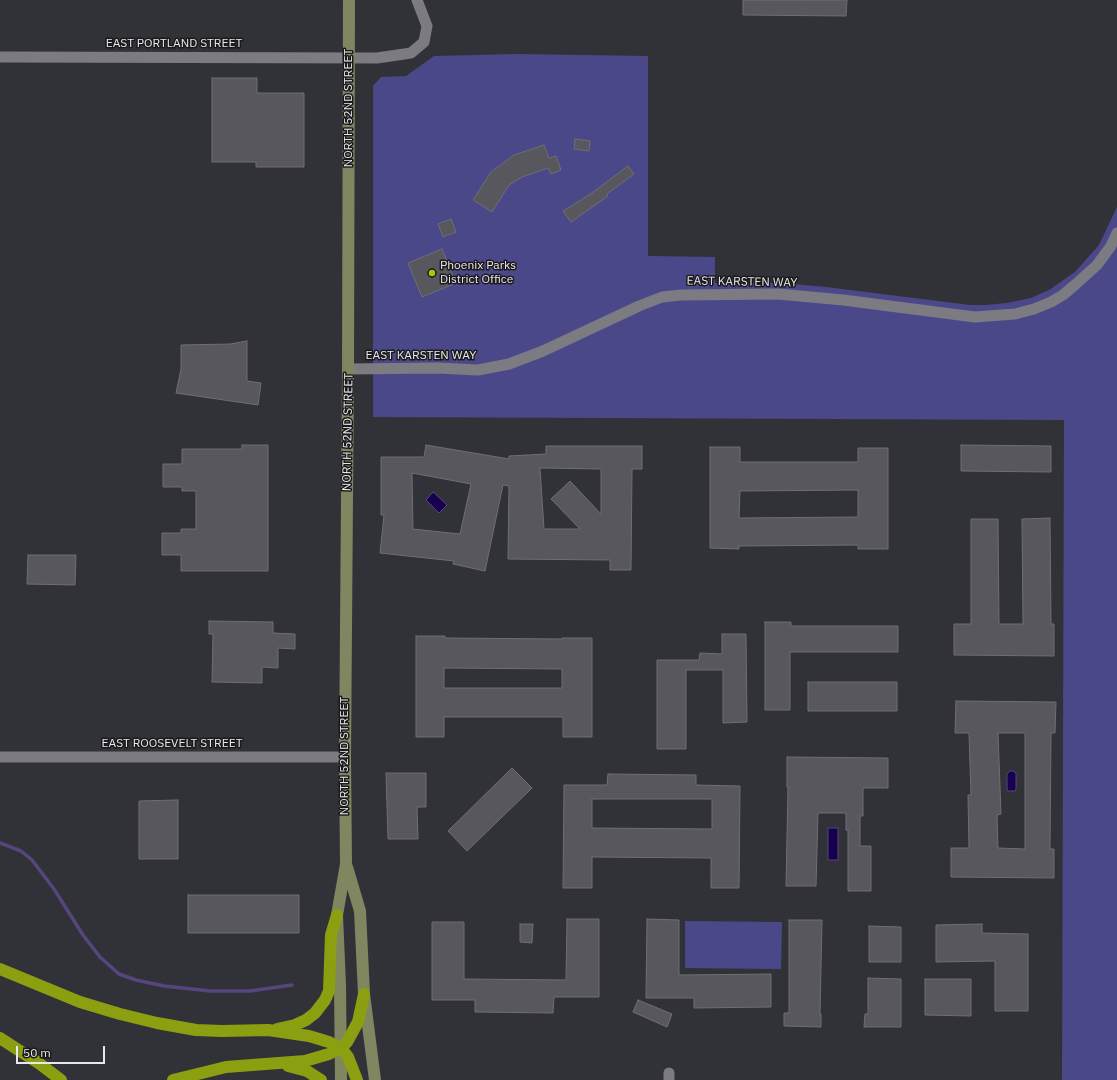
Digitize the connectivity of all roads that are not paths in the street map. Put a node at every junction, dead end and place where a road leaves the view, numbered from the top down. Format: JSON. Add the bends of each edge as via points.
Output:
{"nodes":[{"id":1,"x":349,"y":0,"type":"edge"},
{"id":2,"x":417,"y":0,"type":"edge"},
{"id":3,"x":0,"y":58,"type":"edge"},
{"id":4,"x":349,"y":58,"type":"junction"},
{"id":5,"x":1117,"y":233,"type":"edge"},
{"id":6,"x":348,"y":369,"type":"junction"},
{"id":7,"x":0,"y":757,"type":"edge"},
{"id":8,"x":345,"y":757,"type":"junction"},
{"id":9,"x":346,"y":864,"type":"junction"},
{"id":10,"x":337,"y":915,"type":"junction"},
{"id":11,"x":0,"y":969,"type":"edge"},
{"id":12,"x":364,"y":994,"type":"junction"},
{"id":13,"x":268,"y":1030,"type":"junction"},
{"id":14,"x":0,"y":1038,"type":"edge"},
{"id":15,"x":341,"y":1048,"type":"junction"},
{"id":16,"x":275,"y":1063,"type":"junction"},
{"id":17,"x":61,"y":1080,"type":"edge"},
{"id":18,"x":173,"y":1080,"type":"edge"},
{"id":19,"x":321,"y":1080,"type":"edge"},
{"id":20,"x":341,"y":1080,"type":"edge"},
{"id":21,"x":358,"y":1080,"type":"edge"},
{"id":22,"x":375,"y":1080,"type":"edge"}],
"edges":[{"from":1,"to":4,"type":"main road","name":"NORTH 52ND STREET"},
{"from":2,"to":4,"type":"street","name":"EAST PORTLAND STREET","via":[[427,26],[424,42],[411,53],[377,58]]},
{"from":3,"to":4,"type":"street","name":"EAST PORTLAND STREET"},
{"from":4,"to":6,"type":"main road","name":"NORTH 52ND STREET"},
{"from":5,"to":6,"type":"street","name":"EAST KARSTEN WAY","via":[[1097,265],[1072,288],[1051,302],[1015,314],[975,317],[778,294],[681,295],[662,297],[639,306],[509,364],[478,370]]},
{"from":6,"to":8,"type":"main road","name":"NORTH 52ND STREET"},
{"from":7,"to":8,"type":"street","name":"EAST ROOSEVELT STREET"},
{"from":8,"to":9,"type":"main road","name":"NORTH 52ND STREET"},
{"from":9,"to":10,"type":"main road","name":"NORTH 52ND STREET"},
{"from":9,"to":12,"type":"main road","name":"NORTH 52ND STREET","via":[[360,911]]},
{"from":10,"to":13,"type":"highway","via":[[331,935],[329,991],[326,1000],[306,1020],[295,1025]]},
{"from":10,"to":15,"type":"main road","name":"NORTH 52ND STREET"},
{"from":11,"to":13,"type":"highway","via":[[80,1002],[157,1023],[196,1030]]},
{"from":12,"to":15,"type":"highway","via":[[358,1022]]},
{"from":12,"to":22,"type":"main road","name":"NORTH 52ND STREET"},
{"from":13,"to":15,"type":"highway","via":[[309,1036]]},
{"from":14,"to":17,"type":"highway"},
{"from":15,"to":16,"type":"highway","via":[[304,1062]]},
{"from":15,"to":20,"type":"main road","name":"NORTH 52ND STREET"},
{"from":15,"to":21,"type":"highway"},
{"from":16,"to":18,"type":"highway","via":[[226,1067]]},
{"from":16,"to":19,"type":"highway","via":[[307,1071]]}]}
